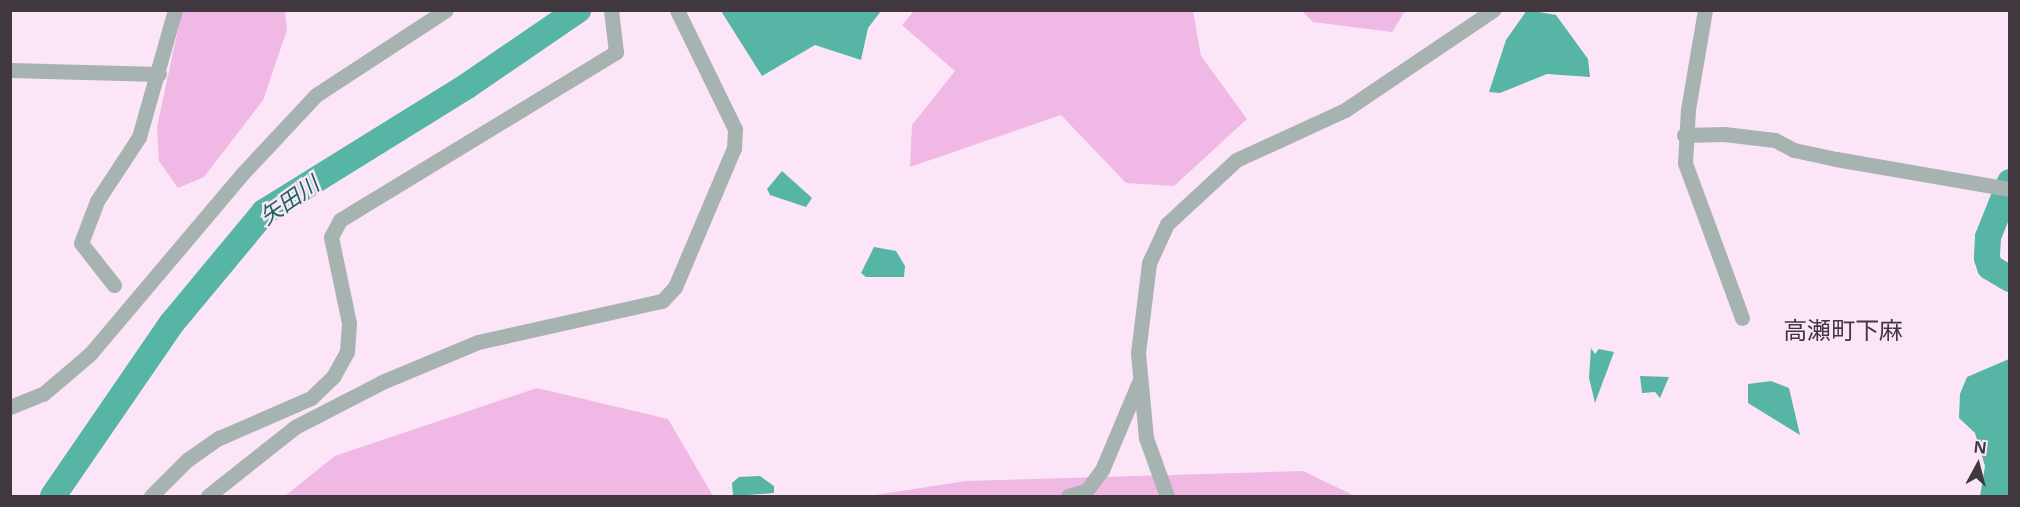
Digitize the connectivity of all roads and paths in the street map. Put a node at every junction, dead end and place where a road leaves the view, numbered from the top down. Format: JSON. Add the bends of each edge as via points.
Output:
{"nodes":[{"id":1,"x":175,"y":10,"type":"edge"},
{"id":2,"x":446,"y":10,"type":"edge"},
{"id":3,"x":611,"y":10,"type":"edge"},
{"id":4,"x":1493,"y":10,"type":"edge"},
{"id":5,"x":1705,"y":10,"type":"edge"},
{"id":6,"x":680,"y":16,"type":"edge"},
{"id":7,"x":10,"y":70,"type":"edge"},
{"id":8,"x":159,"y":74,"type":"junction"},
{"id":9,"x":1684,"y":135,"type":"junction"},
{"id":10,"x":2010,"y":189,"type":"edge"},
{"id":11,"x":114,"y":285,"type":"dead end"},
{"id":12,"x":1742,"y":318,"type":"dead end"},
{"id":13,"x":1140,"y":379,"type":"junction"},
{"id":14,"x":10,"y":407,"type":"edge"},
{"id":15,"x":151,"y":496,"type":"edge"},
{"id":16,"x":208,"y":496,"type":"edge"},
{"id":17,"x":1068,"y":496,"type":"edge"},
{"id":18,"x":1167,"y":496,"type":"edge"}],
"edges":[{"from":1,"to":8,"type":"street"},
{"from":2,"to":14,"type":"street","via":[[316,95],[243,173],[83,362],[43,394]]},
{"from":3,"to":15,"type":"street","via":[[616,52],[340,220],[331,237],[349,323],[347,352],[333,377],[311,398],[219,438],[187,460]]},
{"from":4,"to":13,"type":"street","via":[[1345,110],[1236,160],[1167,224],[1144,290]]},
{"from":5,"to":9,"type":"street"},
{"from":6,"to":16,"type":"street","via":[[735,129],[734,148],[675,287],[662,301],[478,342],[382,382],[295,427]]},
{"from":7,"to":8,"type":"street"},
{"from":8,"to":11,"type":"street","via":[[139,137],[97,201],[81,243]]},
{"from":9,"to":10,"type":"street","via":[[1724,134],[1775,140],[1794,150],[1836,159]]},
{"from":9,"to":12,"type":"street","via":[[1685,163]]},
{"from":13,"to":17,"type":"street","via":[[1102,470],[1086,491]]},
{"from":13,"to":18,"type":"street","via":[[1146,438]]}]}
